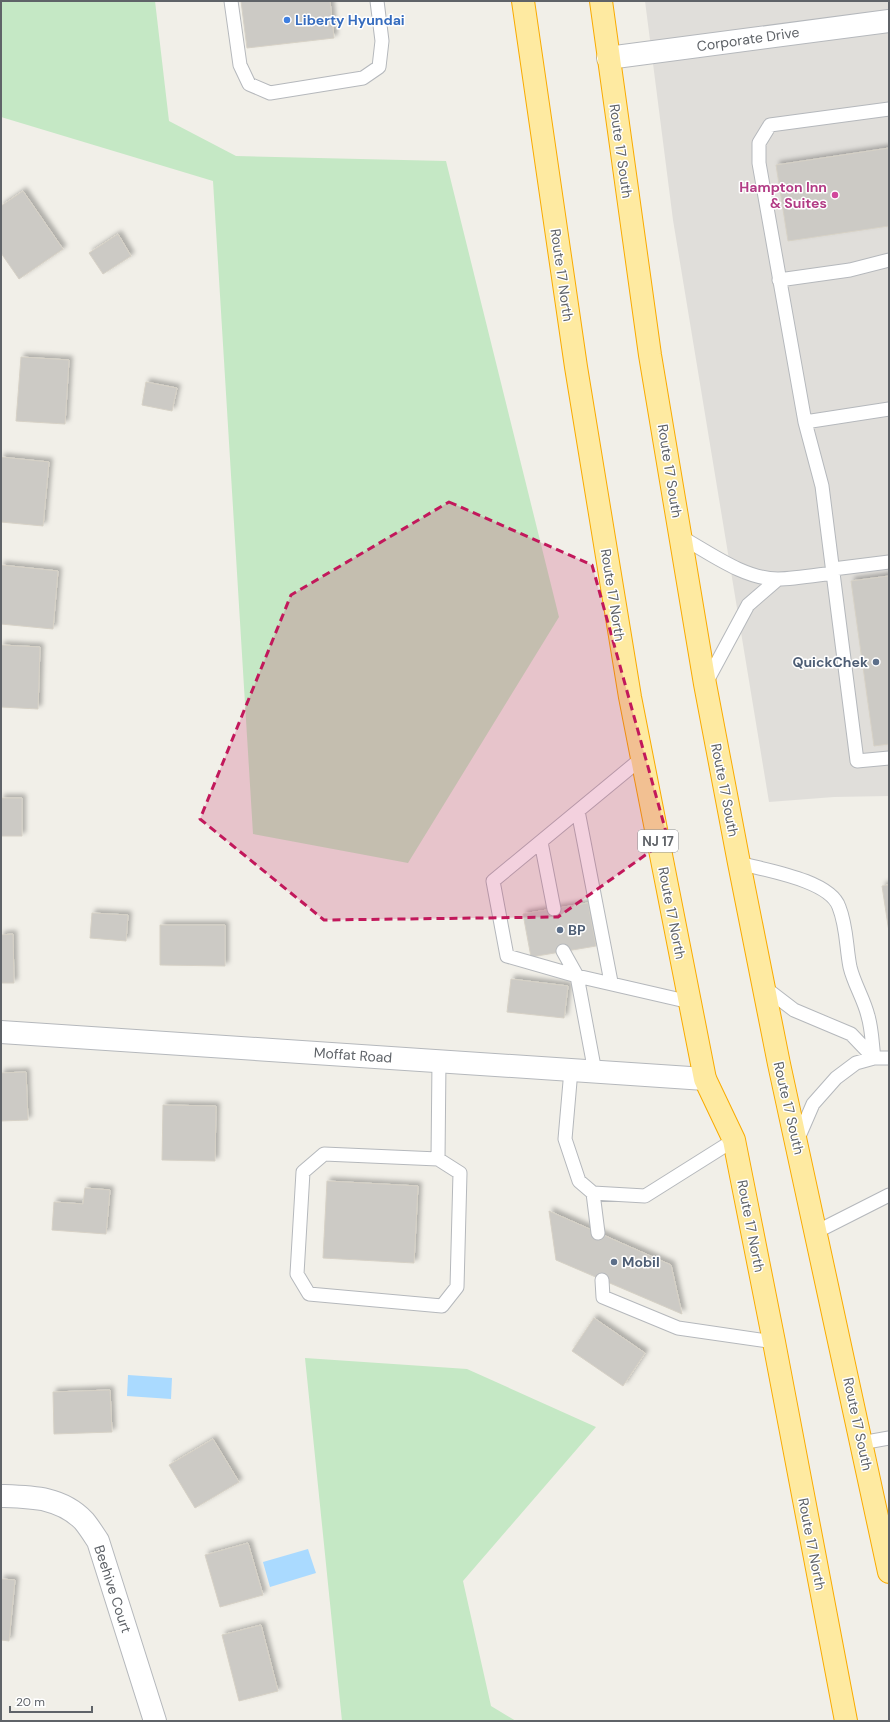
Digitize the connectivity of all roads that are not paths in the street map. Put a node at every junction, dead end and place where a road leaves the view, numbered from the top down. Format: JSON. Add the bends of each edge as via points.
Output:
{"nodes":[{"id":1,"x":231,"y":1,"type":"edge"},
{"id":2,"x":377,"y":1,"type":"edge"},
{"id":3,"x":523,"y":1,"type":"edge"},
{"id":4,"x":601,"y":1,"type":"edge"},
{"id":5,"x":889,"y":21,"type":"edge"},
{"id":6,"x":608,"y":58,"type":"junction"},
{"id":7,"x":889,"y":109,"type":"edge"},
{"id":8,"x":889,"y":260,"type":"edge"},
{"id":9,"x":779,"y":280,"type":"junction"},
{"id":10,"x":889,"y":409,"type":"edge"},
{"id":11,"x":805,"y":422,"type":"junction"},
{"id":12,"x":681,"y":537,"type":"junction"},
{"id":13,"x":889,"y":562,"type":"edge"},
{"id":14,"x":833,"y":571,"type":"junction"},
{"id":15,"x":778,"y":579,"type":"junction"},
{"id":16,"x":705,"y":684,"type":"junction"},
{"id":17,"x":642,"y":758,"type":"junction"},
{"id":18,"x":889,"y":758,"type":"edge"},
{"id":19,"x":578,"y":811,"type":"junction"},
{"id":20,"x":541,"y":842,"type":"junction"},
{"id":21,"x":739,"y":864,"type":"junction"},
{"id":22,"x":554,"y":909,"type":"dead end"},
{"id":23,"x":563,"y":951,"type":"dead end"},
{"id":24,"x":577,"y":976,"type":"junction"},
{"id":25,"x":612,"y":982,"type":"junction"},
{"id":26,"x":764,"y":987,"type":"junction"},
{"id":27,"x":690,"y":1002,"type":"junction"},
{"id":28,"x":1,"y":1032,"type":"edge"},
{"id":29,"x":874,"y":1058,"type":"junction"},
{"id":30,"x":889,"y":1058,"type":"edge"},
{"id":31,"x":439,"y":1061,"type":"junction"},
{"id":32,"x":570,"y":1070,"type":"junction"},
{"id":33,"x":595,"y":1072,"type":"junction"},
{"id":34,"x":705,"y":1079,"type":"junction"},
{"id":35,"x":734,"y":1140,"type":"junction"},
{"id":36,"x":797,"y":1141,"type":"junction"},
{"id":37,"x":438,"y":1159,"type":"junction"},
{"id":38,"x":594,"y":1192,"type":"junction"},
{"id":39,"x":889,"y":1194,"type":"edge"},
{"id":40,"x":816,"y":1232,"type":"junction"},
{"id":41,"x":598,"y":1233,"type":"dead end"},
{"id":42,"x":602,"y":1280,"type":"dead end"},
{"id":43,"x":774,"y":1342,"type":"junction"},
{"id":44,"x":889,"y":1438,"type":"edge"},
{"id":45,"x":862,"y":1443,"type":"junction"},
{"id":46,"x":1,"y":1496,"type":"edge"},
{"id":47,"x":889,"y":1572,"type":"edge"},
{"id":48,"x":155,"y":1721,"type":"edge"},
{"id":49,"x":846,"y":1721,"type":"edge"}],
"edges":[{"from":1,"to":2,"type":"lane","via":[[240,65],[249,84],[270,93],[363,78],[379,67],[382,41]]},
{"from":3,"to":17,"type":"highway","name":"Route 17 North","number":"NJ 17","via":[[576,367]]},
{"from":4,"to":6,"type":"highway","name":"Route 17 South"},
{"from":5,"to":6,"type":"street","name":"Corporate Drive"},
{"from":6,"to":12,"type":"highway","name":"Route 17 South","via":[[650,355]]},
{"from":7,"to":9,"type":"lane","via":[[770,126],[759,143],[759,163]]},
{"from":8,"to":9,"type":"lane","via":[[850,270]]},
{"from":9,"to":11,"type":"lane"},
{"from":10,"to":11,"type":"lane"},
{"from":11,"to":14,"type":"lane","via":[[822,486]]},
{"from":12,"to":15,"type":"lane","via":[[735,567]]},
{"from":12,"to":16,"type":"highway","name":"Route 17 South"},
{"from":13,"to":14,"type":"lane"},
{"from":14,"to":15,"type":"lane"},
{"from":14,"to":18,"type":"lane","via":[[857,761]]},
{"from":15,"to":16,"type":"lane","via":[[748,605]]},
{"from":16,"to":21,"type":"highway","name":"Route 17 South"},
{"from":17,"to":19,"type":"lane"},
{"from":17,"to":27,"type":"highway","name":"Route 17 North","number":"NJ 17"},
{"from":19,"to":20,"type":"lane"},
{"from":19,"to":25,"type":"lane"},
{"from":20,"to":22,"type":"lane"},
{"from":20,"to":24,"type":"lane","via":[[493,881],[507,956]]},
{"from":21,"to":26,"type":"highway","name":"Route 17 South"},
{"from":21,"to":29,"type":"lane","via":[[801,879],[827,892],[839,905],[854,983],[868,1015]]},
{"from":23,"to":24,"type":"lane"},
{"from":24,"to":25,"type":"lane"},
{"from":24,"to":33,"type":"lane"},
{"from":25,"to":27,"type":"lane"},
{"from":26,"to":29,"type":"lane","via":[[794,1010],[851,1034]]},
{"from":26,"to":36,"type":"highway","name":"Route 17 South"},
{"from":27,"to":34,"type":"highway","name":"Route 17 North","number":"NJ 17"},
{"from":28,"to":31,"type":"street","name":"Moffat Road"},
{"from":29,"to":30,"type":"lane"},
{"from":29,"to":36,"type":"lane","via":[[856,1063],[836,1078],[813,1104]]},
{"from":31,"to":32,"type":"street","name":"Moffat Road"},
{"from":31,"to":37,"type":"lane"},
{"from":32,"to":33,"type":"street","name":"Moffat Road"},
{"from":32,"to":38,"type":"lane","via":[[565,1139],[579,1181]]},
{"from":33,"to":34,"type":"street","name":"Moffat Road"},
{"from":34,"to":35,"type":"highway","name":"Route 17 North","number":"NJ 17"},
{"from":35,"to":38,"type":"lane","via":[[645,1196]]},
{"from":35,"to":43,"type":"highway","name":"Route 17 North","number":"NJ 17"},
{"from":36,"to":40,"type":"highway","name":"Route 17 South"},
{"from":37,"to":37,"type":"lane","via":[[460,1173],[457,1287],[442,1306],[309,1294],[297,1274],[303,1172],[324,1154]]},
{"from":38,"to":41,"type":"lane"},
{"from":39,"to":40,"type":"lane"},
{"from":40,"to":45,"type":"highway","name":"Route 17 South"},
{"from":42,"to":43,"type":"lane","via":[[603,1297],[678,1328]]},
{"from":43,"to":49,"type":"highway","name":"Route 17 North","number":"NJ 17"},
{"from":44,"to":45,"type":"lane"},
{"from":45,"to":47,"type":"highway","name":"Route 17 South"},
{"from":46,"to":48,"type":"street","name":"Beehive Court","via":[[40,1498],[63,1506],[84,1521],[98,1541]]}]}
